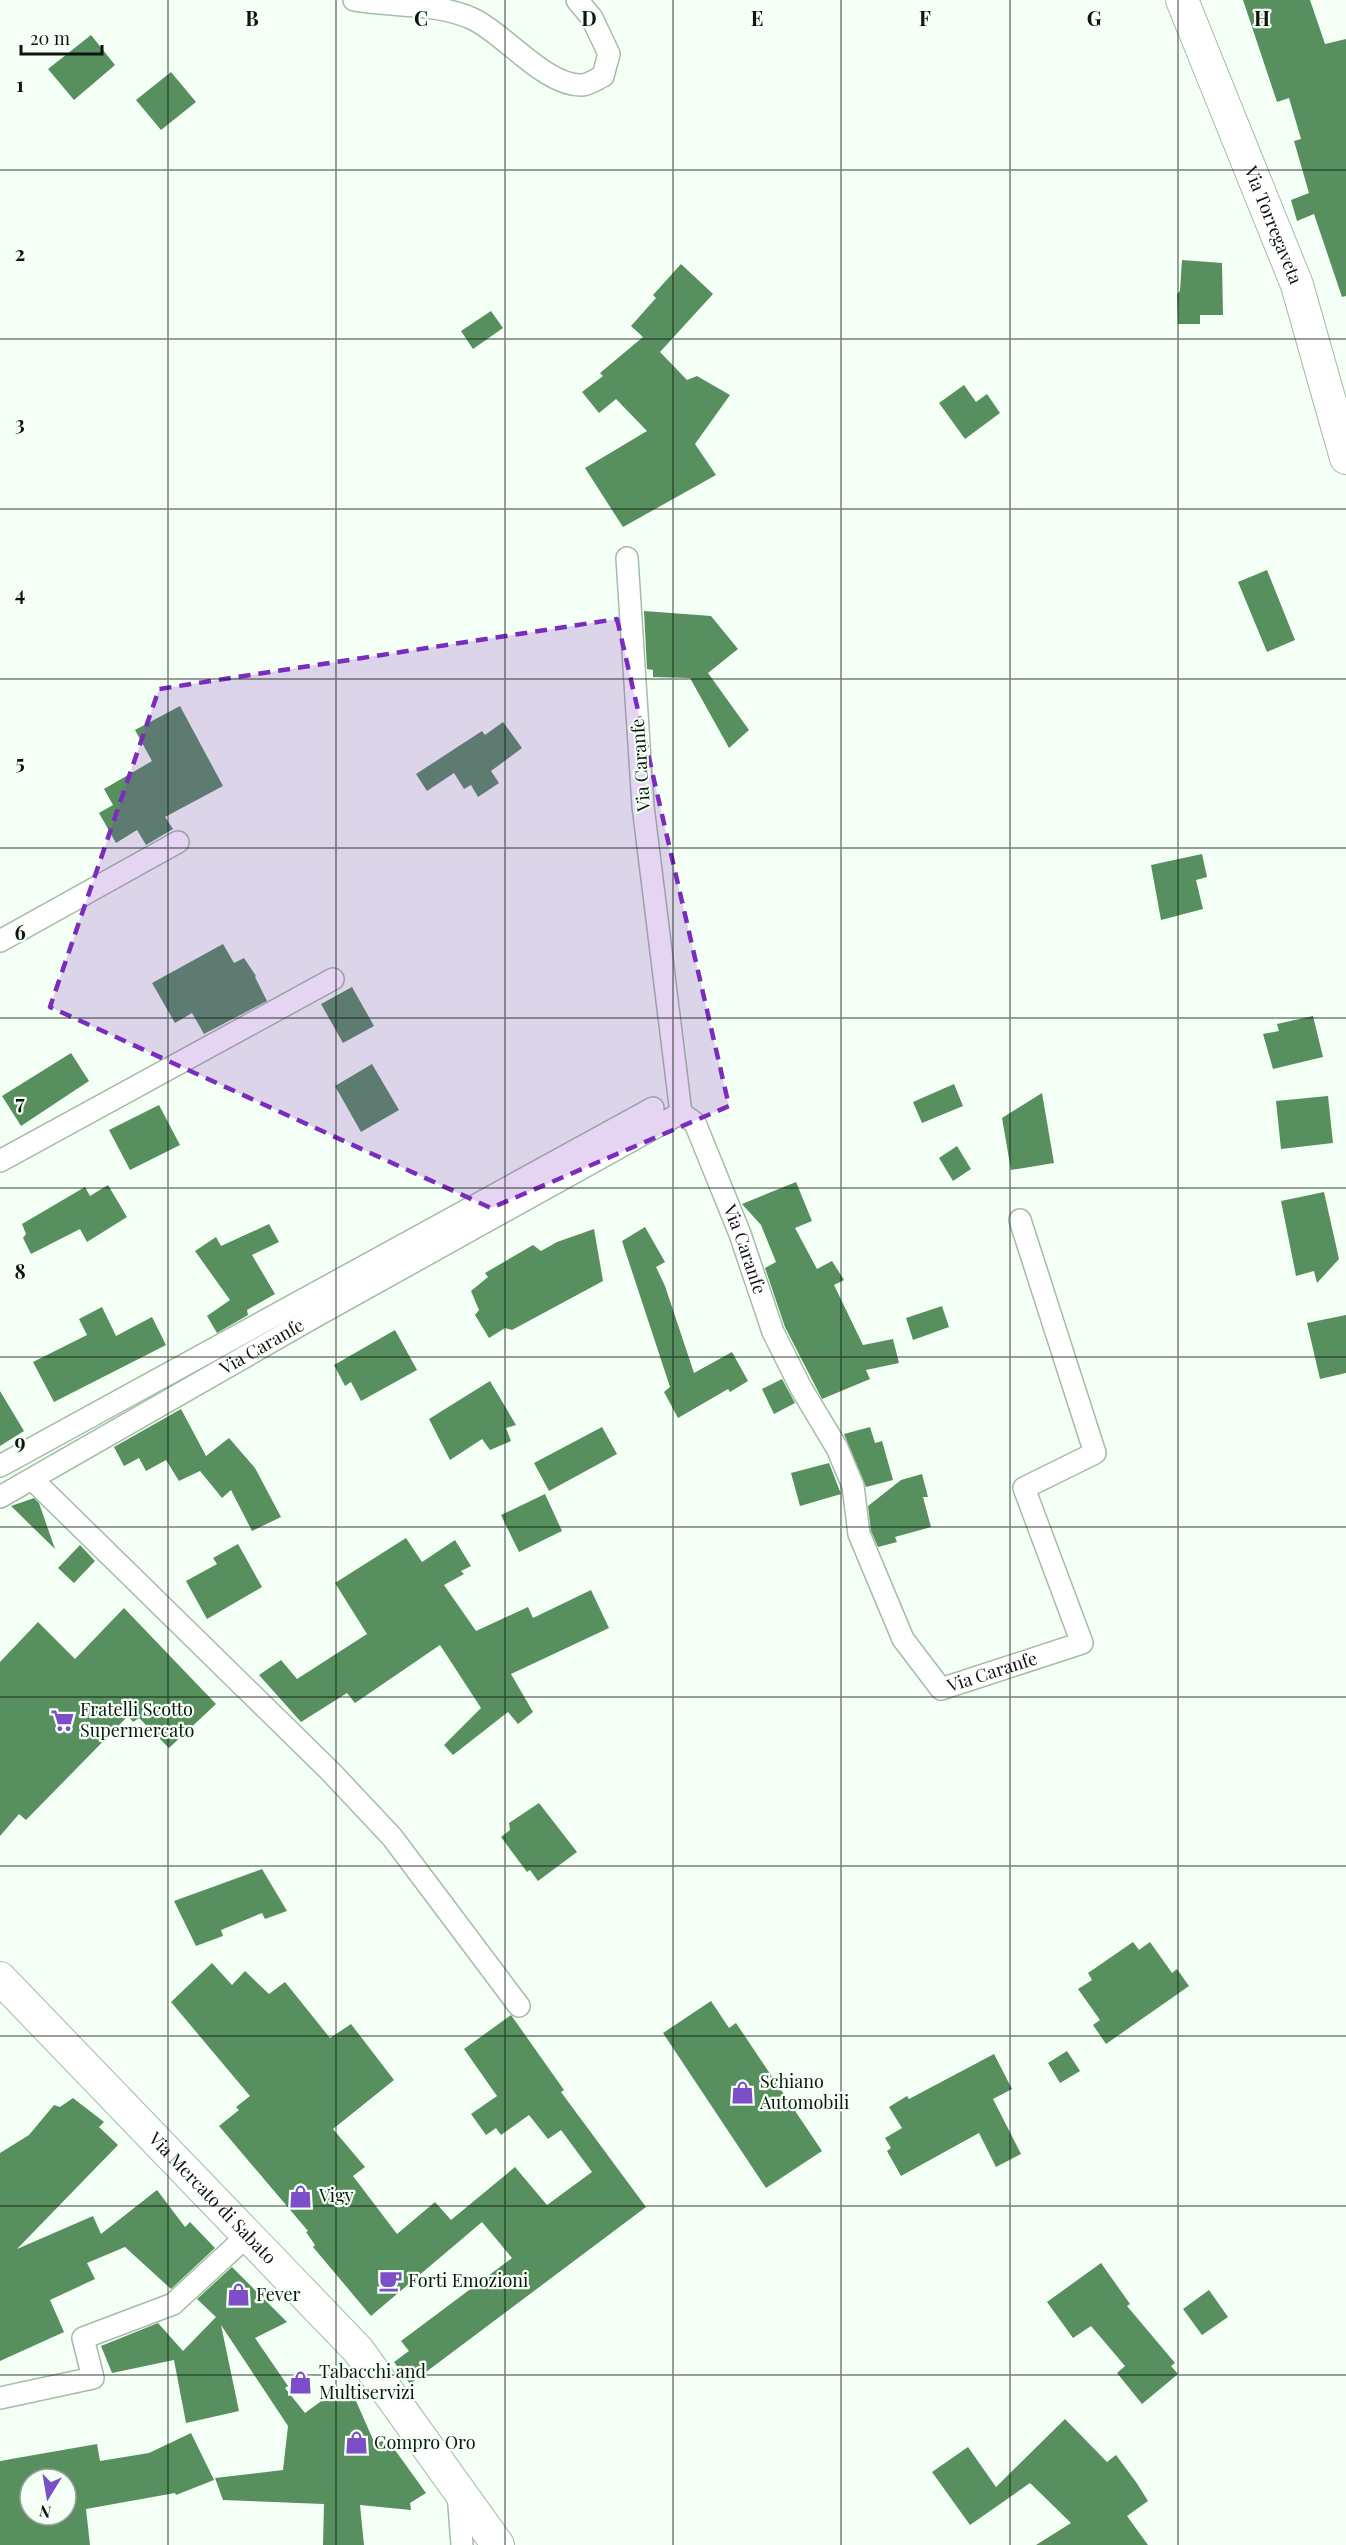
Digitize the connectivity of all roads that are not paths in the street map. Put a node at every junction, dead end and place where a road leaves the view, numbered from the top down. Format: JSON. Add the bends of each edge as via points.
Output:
{"nodes":[{"id":1,"x":354,"y":0,"type":"edge"},
{"id":2,"x":577,"y":0,"type":"edge"},
{"id":3,"x":1182,"y":0,"type":"edge"},
{"id":4,"x":1346,"y":458,"type":"edge"},
{"id":5,"x":627,"y":558,"type":"dead end"},
{"id":6,"x":178,"y":842,"type":"dead end"},
{"id":7,"x":0,"y":941,"type":"edge"},
{"id":8,"x":333,"y":979,"type":"dead end"},
{"id":9,"x":653,"y":1108,"type":"dead end"},
{"id":10,"x":681,"y":1113,"type":"junction"},
{"id":11,"x":0,"y":1161,"type":"edge"},
{"id":12,"x":1020,"y":1220,"type":"dead end"},
{"id":13,"x":0,"y":1466,"type":"edge"},
{"id":14,"x":33,"y":1480,"type":"junction"},
{"id":15,"x":0,"y":1497,"type":"edge"},
{"id":16,"x":0,"y":1978,"type":"edge"},
{"id":17,"x":519,"y":2006,"type":"dead end"},
{"id":18,"x":248,"y":2235,"type":"junction"},
{"id":19,"x":0,"y":2398,"type":"edge"},
{"id":20,"x":458,"y":2489,"type":"junction"},
{"id":21,"x":462,"y":2545,"type":"edge"},
{"id":22,"x":498,"y":2545,"type":"edge"}],
"edges":[{"from":1,"to":2,"type":"street","via":[[440,9],[470,18],[494,30],[522,56],[561,81],[583,85],[603,76],[609,54],[592,18]]},
{"from":3,"to":4,"type":"street","name":"Via Torregaveta","via":[[1297,285]]},
{"from":5,"to":10,"type":"street","name":"Via Caranfe","via":[[643,806]]},
{"from":6,"to":7,"type":"street"},
{"from":8,"to":11,"type":"street"},
{"from":9,"to":13,"type":"street"},
{"from":10,"to":12,"type":"street","name":"Via Caranfe","via":[[695,1123],[740,1233],[773,1332],[837,1448],[853,1486],[859,1534],[903,1639],[941,1689],[1082,1643],[1024,1488],[1095,1454]]},
{"from":10,"to":14,"type":"street","name":"Via Caranfe","via":[[316,1316]]},
{"from":14,"to":15,"type":"street","name":"Via Caranfe"},
{"from":14,"to":17,"type":"street","via":[[392,1836]]},
{"from":16,"to":18,"type":"street","name":"Via Mercato di Sabato"},
{"from":18,"to":19,"type":"street","via":[[172,2304],[83,2338],[93,2378]]},
{"from":18,"to":20,"type":"street","name":"Via Mercato di Sabato","via":[[358,2350]]},
{"from":20,"to":21,"type":"street"},
{"from":20,"to":22,"type":"street","name":"Via Mercato di Sabato"}]}
